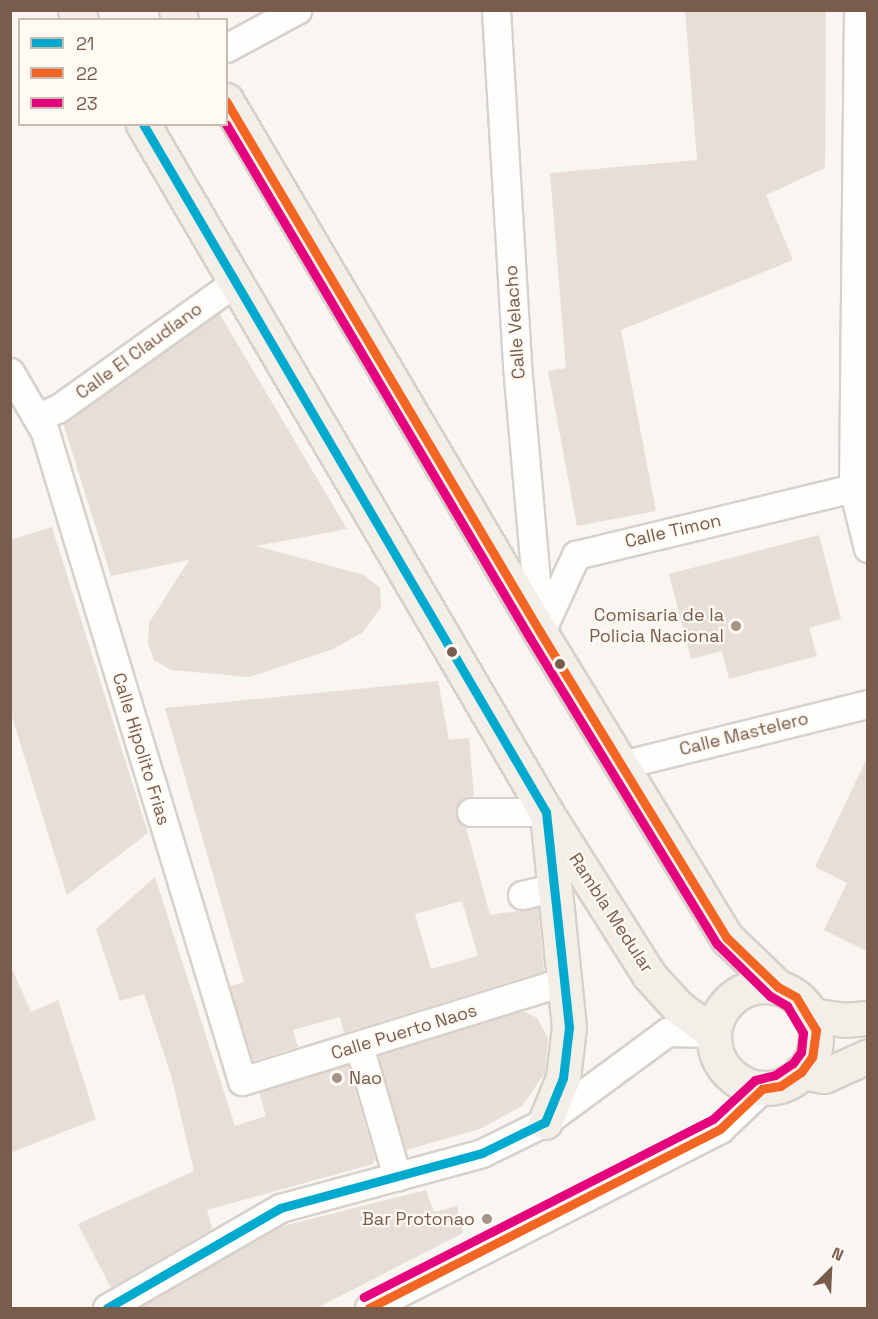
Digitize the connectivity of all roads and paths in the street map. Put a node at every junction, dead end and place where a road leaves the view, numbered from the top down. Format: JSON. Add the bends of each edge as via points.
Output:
{"nodes":[{"id":1,"x":297,"y":10,"type":"edge"},
{"id":2,"x":496,"y":10,"type":"edge"},
{"id":3,"x":858,"y":10,"type":"edge"},
{"id":4,"x":228,"y":47,"type":"edge"},
{"id":5,"x":228,"y":103,"type":"edge"},
{"id":6,"x":144,"y":126,"type":"edge"},
{"id":7,"x":237,"y":281,"type":"junction"},
{"id":8,"x":10,"y":372,"type":"edge"},
{"id":9,"x":26,"y":413,"type":"edge"},
{"id":10,"x":853,"y":488,"type":"junction"},
{"id":11,"x":867,"y":548,"type":"edge"},
{"id":12,"x":540,"y":632,"type":"junction"},
{"id":13,"x":867,"y":704,"type":"edge"},
{"id":14,"x":621,"y":765,"type":"junction"},
{"id":15,"x":471,"y":812,"type":"dead end"},
{"id":16,"x":546,"y":812,"type":"junction"},
{"id":17,"x":557,"y":887,"type":"junction"},
{"id":18,"x":522,"y":895,"type":"dead end"},
{"id":19,"x":566,"y":981,"type":"junction"},
{"id":20,"x":778,"y":987,"type":"junction"},
{"id":21,"x":810,"y":1015,"type":"junction"},
{"id":22,"x":867,"y":1018,"type":"edge"},
{"id":23,"x":713,"y":1033,"type":"junction"},
{"id":24,"x":359,"y":1046,"type":"junction"},
{"id":25,"x":867,"y":1056,"type":"edge"},
{"id":26,"x":801,"y":1072,"type":"junction"},
{"id":27,"x":242,"y":1081,"type":"joint"},
{"id":28,"x":762,"y":1089,"type":"junction"},
{"id":29,"x":545,"y":1122,"type":"junction"},
{"id":30,"x":397,"y":1177,"type":"junction"},
{"id":31,"x":107,"y":1308,"type":"edge"},
{"id":32,"x":369,"y":1308,"type":"edge"}],
"edges":[{"from":1,"to":4,"type":"street"},
{"from":2,"to":12,"type":"street","name":"Calle Velacho","via":[[517,365]]},
{"from":3,"to":10,"type":"street"},
{"from":5,"to":12,"type":"main road"},
{"from":6,"to":7,"type":"main road","name":"Rambla Medular"},
{"from":7,"to":9,"type":"street","name":"Calle El Claudiano","via":[[59,408]]},
{"from":7,"to":16,"type":"main road","name":"Rambla Medular"},
{"from":8,"to":9,"type":"street","name":"Calle Hipolito Frias"},
{"from":9,"to":27,"type":"street","name":"Calle Hipolito Frias"},
{"from":10,"to":11,"type":"street"},
{"from":10,"to":12,"type":"street","name":"Calle Timon","via":[[576,555]]},
{"from":12,"to":14,"type":"main road"},
{"from":13,"to":14,"type":"street","name":"Calle Mastelero"},
{"from":14,"to":20,"type":"main road","via":[[727,938]]},
{"from":15,"to":16,"type":"street"},
{"from":16,"to":17,"type":"main road"},
{"from":16,"to":23,"type":"main road","name":"Rambla Medular","via":[[649,975],[678,1007]]},
{"from":17,"to":18,"type":"street"},
{"from":17,"to":19,"type":"main road"},
{"from":19,"to":24,"type":"street","name":"Calle Puerto Naos"},
{"from":19,"to":29,"type":"main road","via":[[569,1027],[563,1078]]},
{"from":20,"to":21,"type":"main road","via":[[796,997]]},
{"from":20,"to":23,"type":"main road","via":[[748,988],[737,994],[718,1015]]},
{"from":21,"to":22,"type":"main road","via":[[844,1020]]},
{"from":21,"to":26,"type":"main road","via":[[816,1044]]},
{"from":23,"to":28,"type":"main road","via":[[714,1053],[723,1068],[738,1080]]},
{"from":23,"to":29,"type":"street","via":[[667,1032]]},
{"from":24,"to":27,"type":"street","name":"Calle Puerto Naos"},
{"from":24,"to":30,"type":"street"},
{"from":25,"to":26,"type":"main road","via":[[824,1076]]},
{"from":26,"to":28,"type":"main road","via":[[780,1086]]},
{"from":28,"to":32,"type":"street","via":[[720,1129]]},
{"from":29,"to":30,"type":"street","via":[[482,1153]]},
{"from":30,"to":31,"type":"street","via":[[280,1208]]}]}
